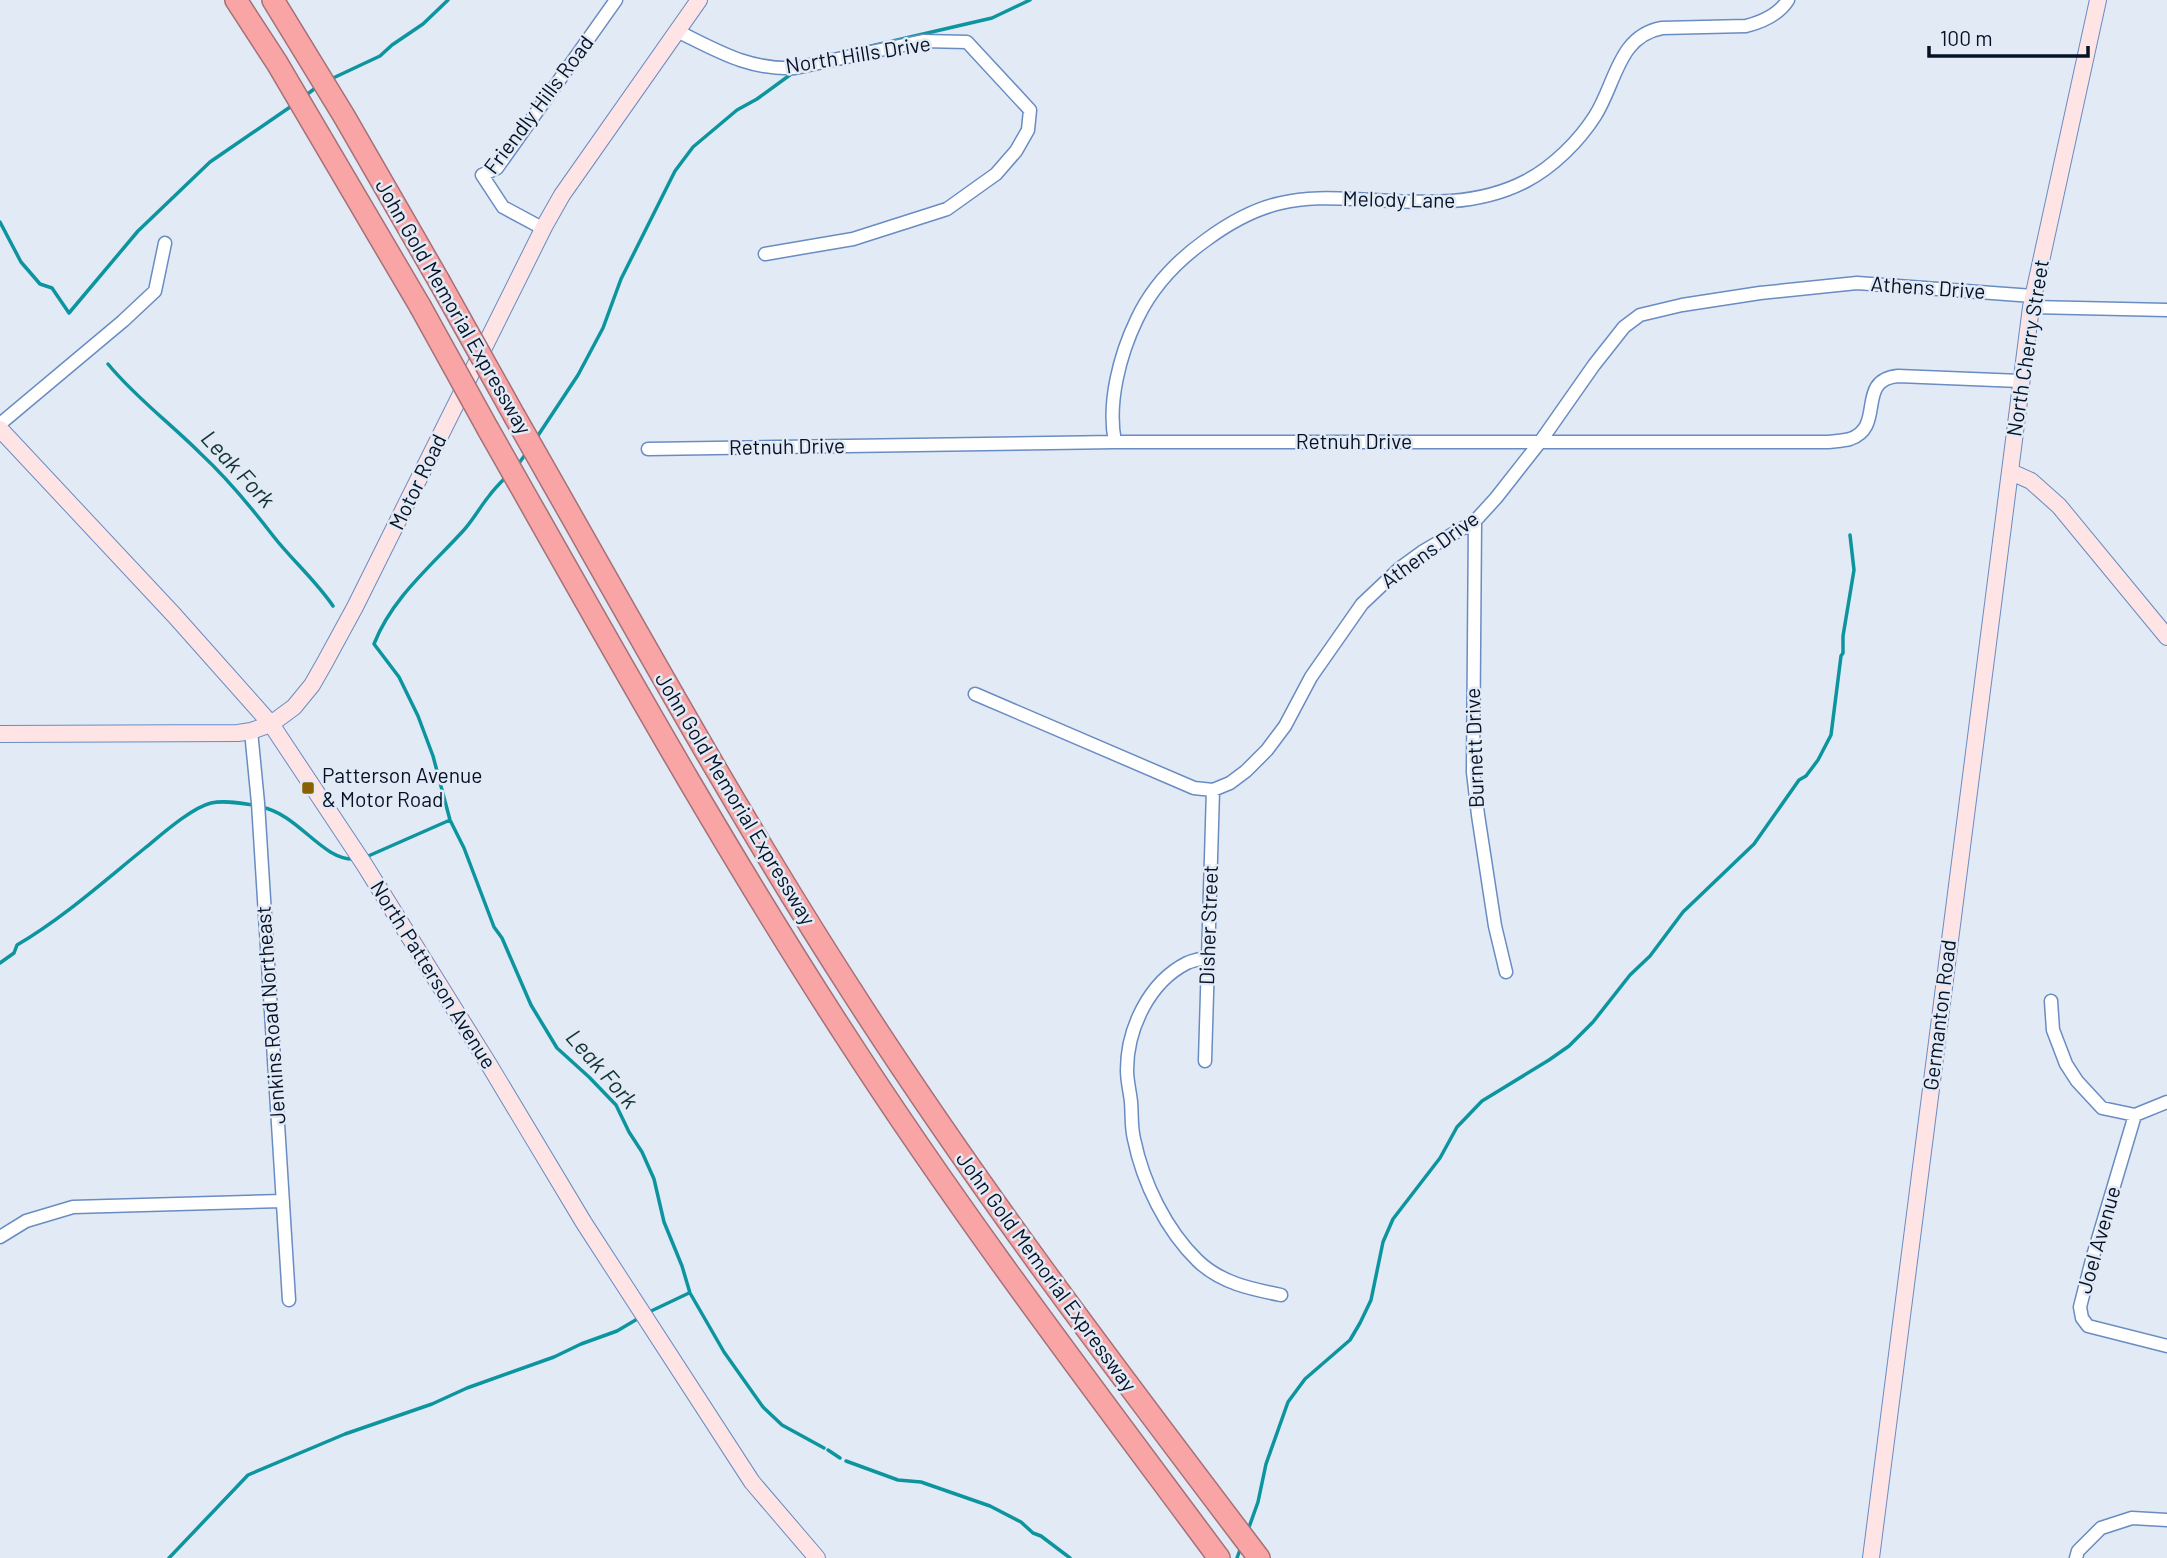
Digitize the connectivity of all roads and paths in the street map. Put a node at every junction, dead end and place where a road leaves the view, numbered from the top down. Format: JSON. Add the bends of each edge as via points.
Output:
{"nodes":[{"id":1,"x":236,"y":0,"type":"edge"},
{"id":2,"x":273,"y":0,"type":"edge"},
{"id":3,"x":616,"y":0,"type":"edge"},
{"id":4,"x":699,"y":0,"type":"edge"},
{"id":5,"x":1788,"y":0,"type":"edge"},
{"id":6,"x":2098,"y":0,"type":"edge"},
{"id":7,"x":677,"y":31,"type":"junction"},
{"id":8,"x":544,"y":229,"type":"junction"},
{"id":9,"x":166,"y":243,"type":"dead end"},
{"id":10,"x":765,"y":254,"type":"dead end"},
{"id":11,"x":2032,"y":302,"type":"junction"},
{"id":12,"x":2167,"y":310,"type":"edge"},
{"id":13,"x":2020,"y":381,"type":"junction"},
{"id":14,"x":0,"y":427,"type":"edge"},
{"id":15,"x":1115,"y":442,"type":"junction"},
{"id":16,"x":1540,"y":442,"type":"junction"},
{"id":17,"x":648,"y":449,"type":"dead end"},
{"id":18,"x":2011,"y":472,"type":"junction"},
{"id":19,"x":1475,"y":521,"type":"junction"},
{"id":20,"x":2167,"y":637,"type":"edge"},
{"id":21,"x":975,"y":694,"type":"dead end"},
{"id":22,"x":271,"y":724,"type":"junction"},
{"id":23,"x":251,"y":732,"type":"junction"},
{"id":24,"x":0,"y":734,"type":"edge"},
{"id":25,"x":1213,"y":790,"type":"junction"},
{"id":26,"x":1208,"y":957,"type":"junction"},
{"id":27,"x":1506,"y":972,"type":"dead end"},
{"id":28,"x":2051,"y":1001,"type":"dead end"},
{"id":29,"x":1205,"y":1060,"type":"dead end"},
{"id":30,"x":2167,"y":1102,"type":"edge"},
{"id":31,"x":2135,"y":1115,"type":"junction"},
{"id":32,"x":283,"y":1201,"type":"junction"},
{"id":33,"x":0,"y":1237,"type":"edge"},
{"id":34,"x":1281,"y":1295,"type":"dead end"},
{"id":35,"x":289,"y":1300,"type":"dead end"},
{"id":36,"x":2167,"y":1346,"type":"edge"},
{"id":37,"x":2167,"y":1520,"type":"edge"},
{"id":38,"x":817,"y":1558,"type":"edge"},
{"id":39,"x":1219,"y":1558,"type":"edge"},
{"id":40,"x":1259,"y":1558,"type":"edge"},
{"id":41,"x":1871,"y":1558,"type":"edge"},
{"id":42,"x":2076,"y":1558,"type":"edge"}],
"edges":[{"from":1,"to":39,"type":"highway","name":"John Gold Memorial Expressway","bridge":true,"via":[[420,306],[729,850],[841,1030],[1034,1310]]},
{"from":2,"to":40,"type":"highway","name":"John Gold Memorial Expressway","bridge":true,"via":[[439,281],[670,690],[864,1011],[1043,1270]]},
{"from":3,"to":8,"type":"street","name":"Friendly Hills Road","via":[[497,168],[482,175],[503,207]]},
{"from":4,"to":7,"type":"main road","name":"Motor Road"},
{"from":5,"to":15,"type":"street","name":"Melody Lane","via":[[1781,9],[1746,26],[1648,30],[1626,50],[1592,119],[1564,152],[1526,181],[1468,201],[1332,198],[1283,202],[1221,229],[1172,270],[1142,308],[1116,387]]},
{"from":6,"to":11,"type":"main road","name":"North Cherry Street"},
{"from":7,"to":8,"type":"main road","name":"Motor Road","via":[[562,195]]},
{"from":7,"to":10,"type":"street","name":"North Hills Drive","via":[[741,62],[778,69],[923,41],[967,42],[1030,110],[1028,130],[1016,152],[947,209],[853,239]]},
{"from":8,"to":22,"type":"main road","name":"Motor Road","via":[[336,644],[303,697]]},
{"from":9,"to":14,"type":"street","via":[[155,292]]},
{"from":11,"to":12,"type":"street","name":"Athens Drive"},
{"from":11,"to":13,"type":"main road","name":"North Cherry Street"},
{"from":11,"to":16,"type":"street","name":"Athens Drive","via":[[1857,283],[1649,312],[1624,327]]},
{"from":13,"to":16,"type":"street","name":"Retnuh Drive","via":[[1884,377],[1877,383],[1862,431],[1851,439],[1828,442]]},
{"from":13,"to":18,"type":"main road","name":"North Cherry Street"},
{"from":14,"to":22,"type":"main road","name":"North Patterson Avenue"},
{"from":15,"to":16,"type":"street","name":"Retnuh Drive"},
{"from":15,"to":17,"type":"street","name":"Retnuh Drive"},
{"from":16,"to":19,"type":"street","name":"Athens Drive"},
{"from":18,"to":20,"type":"main road","via":[[2031,481],[2059,506]]},
{"from":18,"to":41,"type":"main road","name":"Germanton Road"},
{"from":19,"to":25,"type":"street","name":"Athens Drive","via":[[1400,568],[1362,604],[1267,750],[1230,783]]},
{"from":19,"to":27,"type":"street","name":"Burnett Drive","via":[[1473,772]]},
{"from":21,"to":25,"type":"street","via":[[1194,788]]},
{"from":22,"to":23,"type":"main road","name":"Motor Road"},
{"from":22,"to":38,"type":"main road","name":"North Patterson Avenue","via":[[382,892],[644,1318],[752,1482]]},
{"from":23,"to":24,"type":"main road","name":"Motor Road"},
{"from":23,"to":32,"type":"street","name":"Jenkins Road Northeast"},
{"from":25,"to":26,"type":"street","name":"Disher Street"},
{"from":26,"to":29,"type":"street","name":"Disher Street"},
{"from":26,"to":34,"type":"street","via":[[1188,962],[1160,984],[1140,1013],[1127,1069],[1134,1138],[1159,1207],[1175,1235],[1200,1263],[1241,1287]]},
{"from":28,"to":31,"type":"street","via":[[2053,1030],[2077,1081],[2102,1108]]},
{"from":30,"to":31,"type":"street"},
{"from":31,"to":36,"type":"street","name":"Joel Avenue","via":[[2080,1312],[2088,1326]]},
{"from":32,"to":33,"type":"street","via":[[73,1207],[26,1221]]},
{"from":32,"to":35,"type":"street","name":"Jenkins Road Northeast"},
{"from":37,"to":42,"type":"street","via":[[2132,1518],[2101,1528]]}]}
